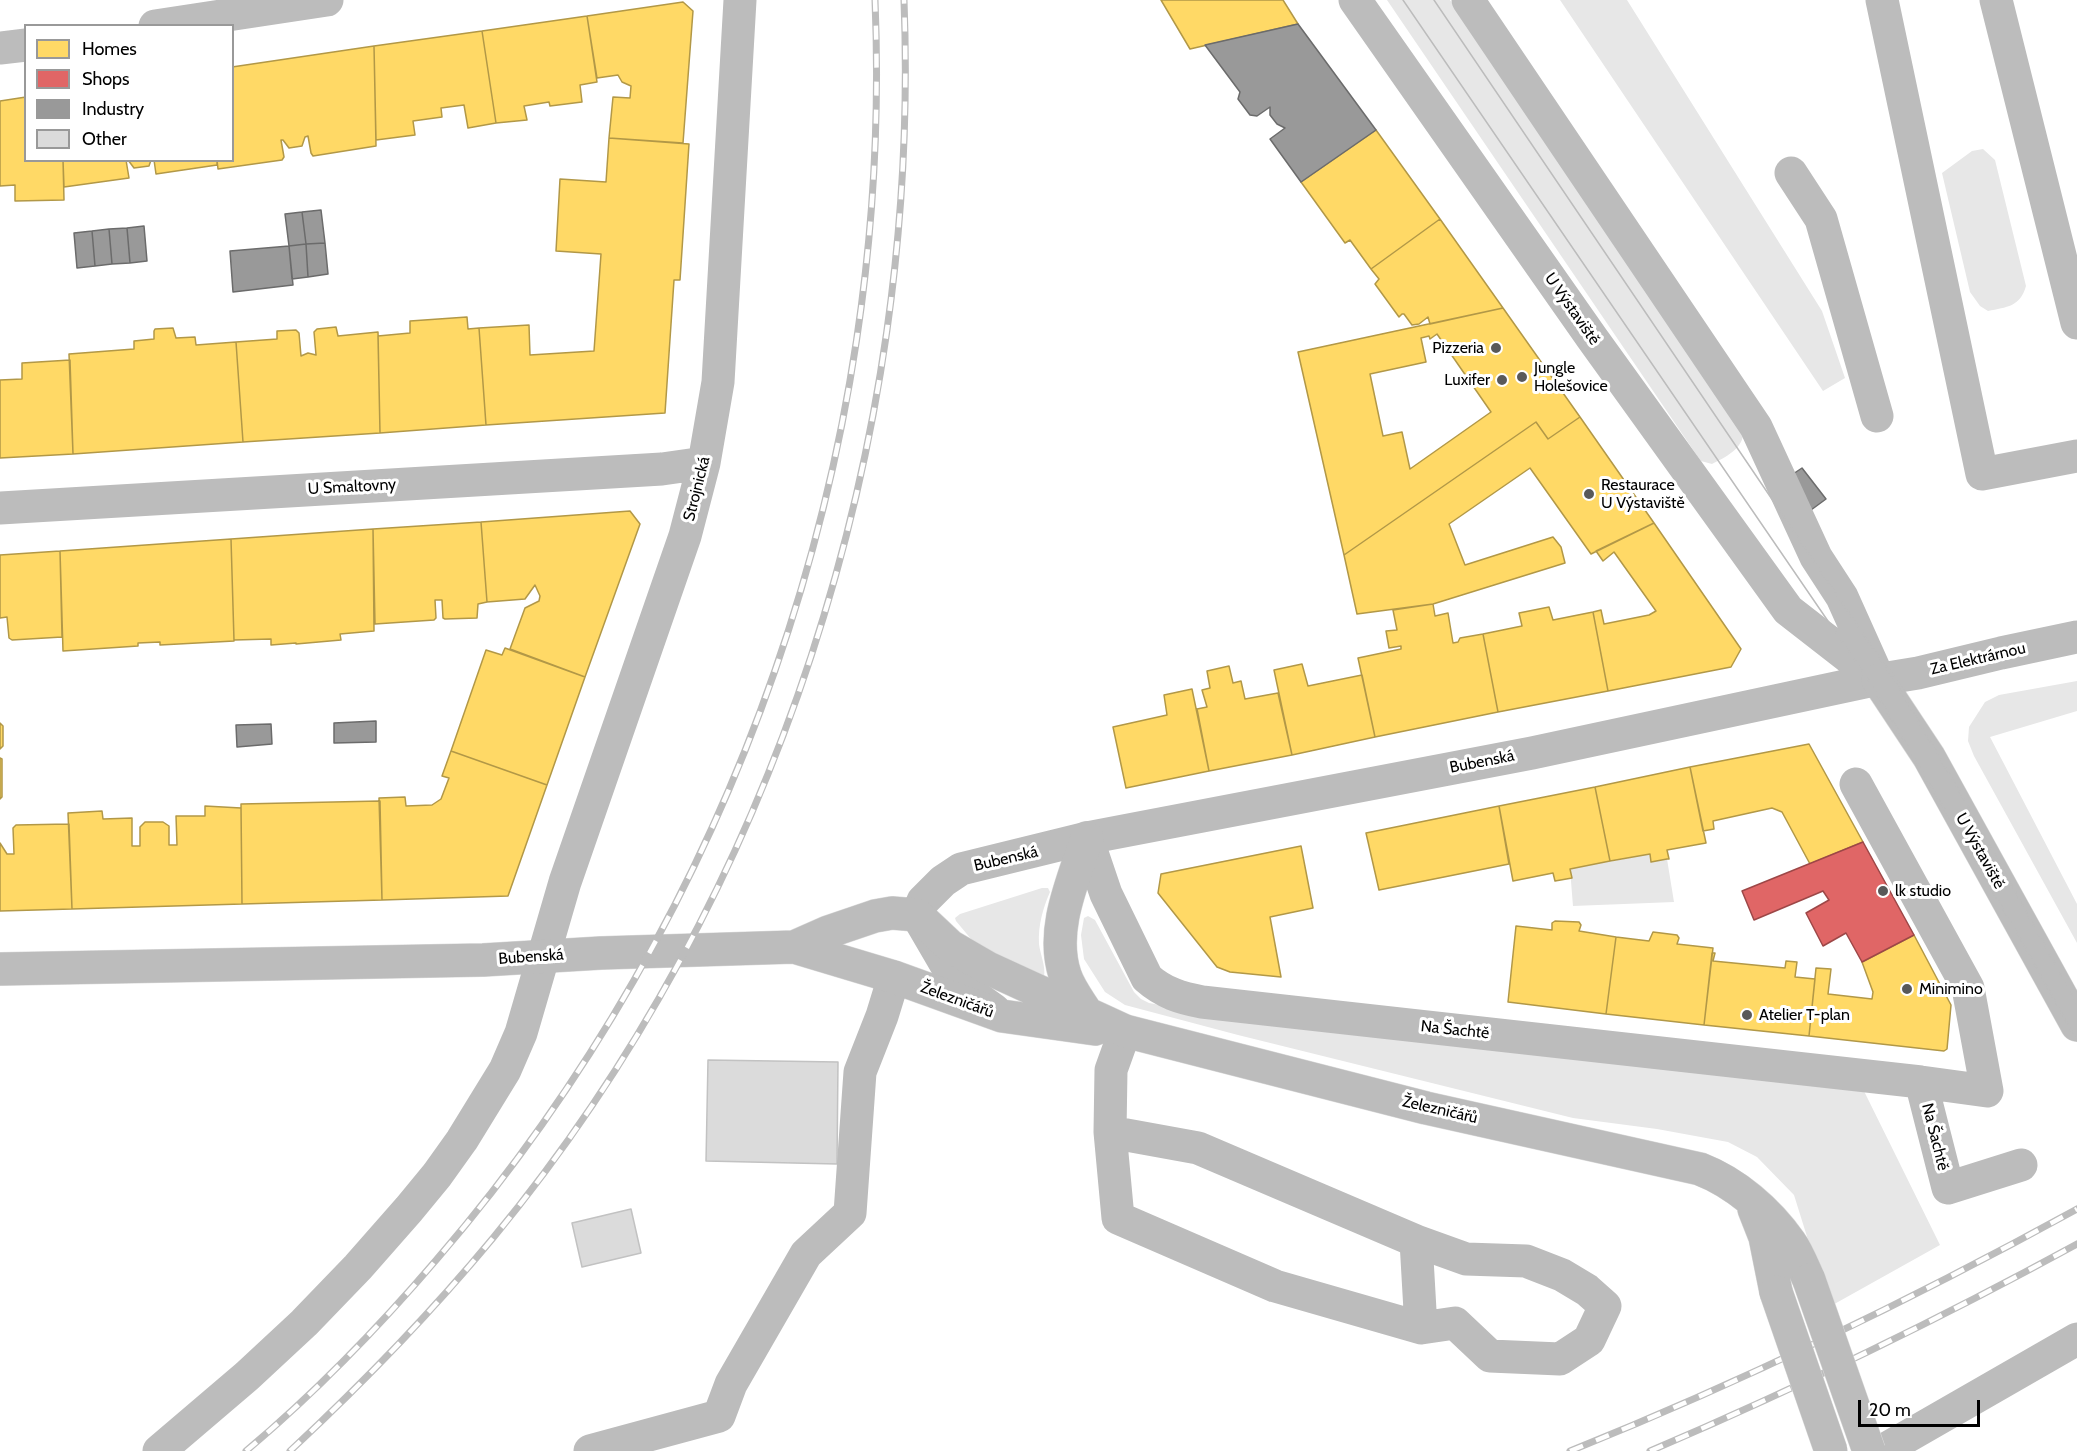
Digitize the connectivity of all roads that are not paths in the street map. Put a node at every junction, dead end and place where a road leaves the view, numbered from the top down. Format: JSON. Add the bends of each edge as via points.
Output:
{"nodes":[{"id":1,"x":327,"y":0,"type":"edge"},
{"id":2,"x":740,"y":0,"type":"edge"},
{"id":3,"x":1355,"y":0,"type":"edge"},
{"id":4,"x":1468,"y":0,"type":"edge"},
{"id":5,"x":1882,"y":0,"type":"edge"},
{"id":6,"x":1996,"y":0,"type":"edge"},
{"id":7,"x":168,"y":24,"type":"edge"},
{"id":8,"x":24,"y":45,"type":"edge"},
{"id":9,"x":0,"y":48,"type":"edge"},
{"id":10,"x":1791,"y":173,"type":"dead end"},
{"id":11,"x":2077,"y":323,"type":"edge"},
{"id":12,"x":1877,"y":416,"type":"dead end"},
{"id":13,"x":2077,"y":456,"type":"edge"},
{"id":14,"x":705,"y":463,"type":"junction"},
{"id":15,"x":0,"y":508,"type":"edge"},
{"id":16,"x":2077,"y":637,"type":"edge"},
{"id":17,"x":1878,"y":680,"type":"junction"},
{"id":18,"x":1856,"y":784,"type":"dead end"},
{"id":19,"x":1087,"y":838,"type":"junction"},
{"id":20,"x":917,"y":915,"type":"junction"},
{"id":21,"x":794,"y":947,"type":"junction"},
{"id":22,"x":544,"y":956,"type":"junction"},
{"id":23,"x":0,"y":969,"type":"edge"},
{"id":24,"x":894,"y":977,"type":"junction"},
{"id":25,"x":1088,"y":1015,"type":"junction"},
{"id":26,"x":1002,"y":1016,"type":"junction"},
{"id":27,"x":2077,"y":1025,"type":"edge"},
{"id":28,"x":1125,"y":1031,"type":"junction"},
{"id":29,"x":1921,"y":1082,"type":"junction"},
{"id":30,"x":1110,"y":1132,"type":"junction"},
{"id":31,"x":2021,"y":1165,"type":"dead end"},
{"id":32,"x":1749,"y":1199,"type":"junction"},
{"id":33,"x":1416,"y":1241,"type":"junction"},
{"id":34,"x":1421,"y":1328,"type":"junction"},
{"id":35,"x":2077,"y":1339,"type":"edge"},
{"id":36,"x":159,"y":1451,"type":"edge"},
{"id":37,"x":591,"y":1451,"type":"edge"},
{"id":38,"x":1831,"y":1451,"type":"edge"},
{"id":39,"x":1869,"y":1451,"type":"edge"},
{"id":40,"x":1882,"y":1451,"type":"edge"}],
"edges":[{"from":1,"to":7,"type":"street"},
{"from":2,"to":14,"type":"street","name":"Strojnická","via":[[718,382]]},
{"from":3,"to":17,"type":"street","name":"U Výstaviště","via":[[1788,610]]},
{"from":4,"to":17,"type":"street","name":"U Výstaviště","via":[[1756,427],[1816,557],[1846,606]]},
{"from":5,"to":13,"type":"street","via":[[1982,474]]},
{"from":6,"to":11,"type":"street"},
{"from":8,"to":9,"type":"street"},
{"from":10,"to":12,"type":"street","via":[[1821,219]]},
{"from":14,"to":15,"type":"street","name":"U Smaltovny","via":[[662,469]]},
{"from":14,"to":22,"type":"street","name":"Strojnická","via":[[686,536],[565,882]]},
{"from":16,"to":17,"type":"street","name":"Za Elektrárnou"},
{"from":17,"to":19,"type":"street","name":"Bubenská","via":[[1532,753]]},
{"from":17,"to":27,"type":"street","name":"U Výstaviště","via":[[1929,757]]},
{"from":18,"to":29,"type":"street","name":"Na Šachtě","via":[[1968,988],[1988,1091]]},
{"from":19,"to":20,"type":"street","name":"Bubenská","via":[[962,869],[923,901]]},
{"from":19,"to":25,"type":"street","via":[[1059,938],[1065,976]]},
{"from":19,"to":29,"type":"street","name":"Na Šachtě","via":[[1106,894],[1147,978],[1179,997]]},
{"from":20,"to":21,"type":"street","name":"Bubenská","via":[[875,916]]},
{"from":20,"to":25,"type":"street","name":"Železničářů","via":[[950,946]]},
{"from":20,"to":26,"type":"street","via":[[952,975]]},
{"from":21,"to":22,"type":"street","name":"Bubenská"},
{"from":21,"to":24,"type":"street","name":"Železničářů"},
{"from":22,"to":23,"type":"street","name":"Bubenská"},
{"from":22,"to":36,"type":"street","name":"Strojnická","via":[[521,1033],[505,1070],[437,1175],[304,1323]]},
{"from":24,"to":26,"type":"street","name":"Železničářů"},
{"from":24,"to":37,"type":"street","via":[[860,1072],[850,1213],[806,1254],[731,1384],[719,1416]]},
{"from":25,"to":28,"type":"street","name":"Železničářů"},
{"from":26,"to":28,"type":"street","name":"Železničářů","via":[[1083,1029]]},
{"from":28,"to":30,"type":"street","via":[[1111,1070]]},
{"from":28,"to":32,"type":"street","name":"Železničářů","via":[[1426,1108],[1700,1169],[1718,1176]]},
{"from":29,"to":31,"type":"street","name":"Na Šachtě","via":[[1948,1188]]},
{"from":30,"to":33,"type":"street","via":[[1198,1148]]},
{"from":30,"to":34,"type":"street","via":[[1118,1218],[1275,1286]]},
{"from":32,"to":38,"type":"street","name":"Železničářů","bridge":true,"via":[[1765,1237],[1776,1292]]},
{"from":32,"to":39,"type":"street","name":"Železničářů","bridge":true,"via":[[1791,1243],[1809,1280]]},
{"from":33,"to":34,"type":"street"},
{"from":33,"to":34,"type":"street","via":[[1466,1259],[1526,1261],[1562,1275],[1605,1306],[1589,1340],[1560,1359],[1490,1356],[1455,1323]]},
{"from":35,"to":40,"type":"street"}]}
